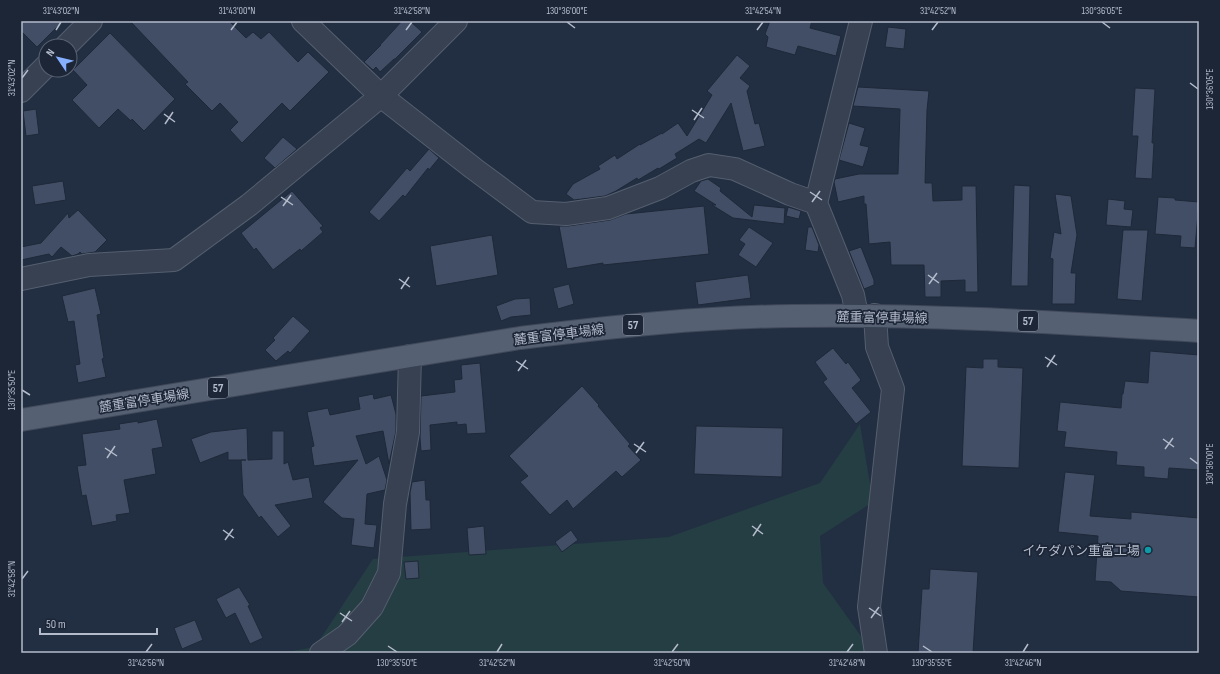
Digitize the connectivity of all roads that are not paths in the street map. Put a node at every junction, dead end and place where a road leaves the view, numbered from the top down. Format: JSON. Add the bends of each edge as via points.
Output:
{"nodes":[{"id":1,"x":91,"y":21,"type":"edge"},
{"id":2,"x":303,"y":21,"type":"edge"},
{"id":3,"x":456,"y":21,"type":"edge"},
{"id":4,"x":861,"y":21,"type":"edge"},
{"id":5,"x":74,"y":38,"type":"edge"},
{"id":6,"x":38,"y":74,"type":"edge"},
{"id":7,"x":21,"y":91,"type":"edge"},
{"id":8,"x":381,"y":96,"type":"junction"},
{"id":9,"x":816,"y":203,"type":"junction"},
{"id":10,"x":21,"y":278,"type":"edge"},
{"id":11,"x":866,"y":315,"type":"junction"},
{"id":12,"x":1199,"y":331,"type":"edge"},
{"id":13,"x":410,"y":356,"type":"junction"},
{"id":14,"x":21,"y":420,"type":"edge"},
{"id":15,"x":321,"y":653,"type":"edge"},
{"id":16,"x":876,"y":653,"type":"edge"}],
"edges":[{"from":1,"to":5,"type":"street"},
{"from":2,"to":8,"type":"street"},
{"from":3,"to":8,"type":"street"},
{"from":4,"to":9,"type":"street"},
{"from":6,"to":7,"type":"street"},
{"from":8,"to":9,"type":"street","via":[[532,212],[566,214],[608,208],[709,165],[735,169]]},
{"from":8,"to":10,"type":"street","via":[[249,205],[174,260],[89,265]]},
{"from":9,"to":11,"type":"street","via":[[853,295]]},
{"from":11,"to":12,"type":"main road","name":"麓重富停車場線","number":"57"},
{"from":11,"to":13,"type":"main road","name":"麓重富停車場線","number":"57","via":[[707,319],[592,329]]},
{"from":11,"to":16,"type":"street","via":[[893,390],[869,607]]},
{"from":13,"to":14,"type":"main road","name":"麓重富停車場線","number":"57"},
{"from":13,"to":15,"type":"street","via":[[408,432],[395,504],[389,573],[372,607],[346,635]]}]}
